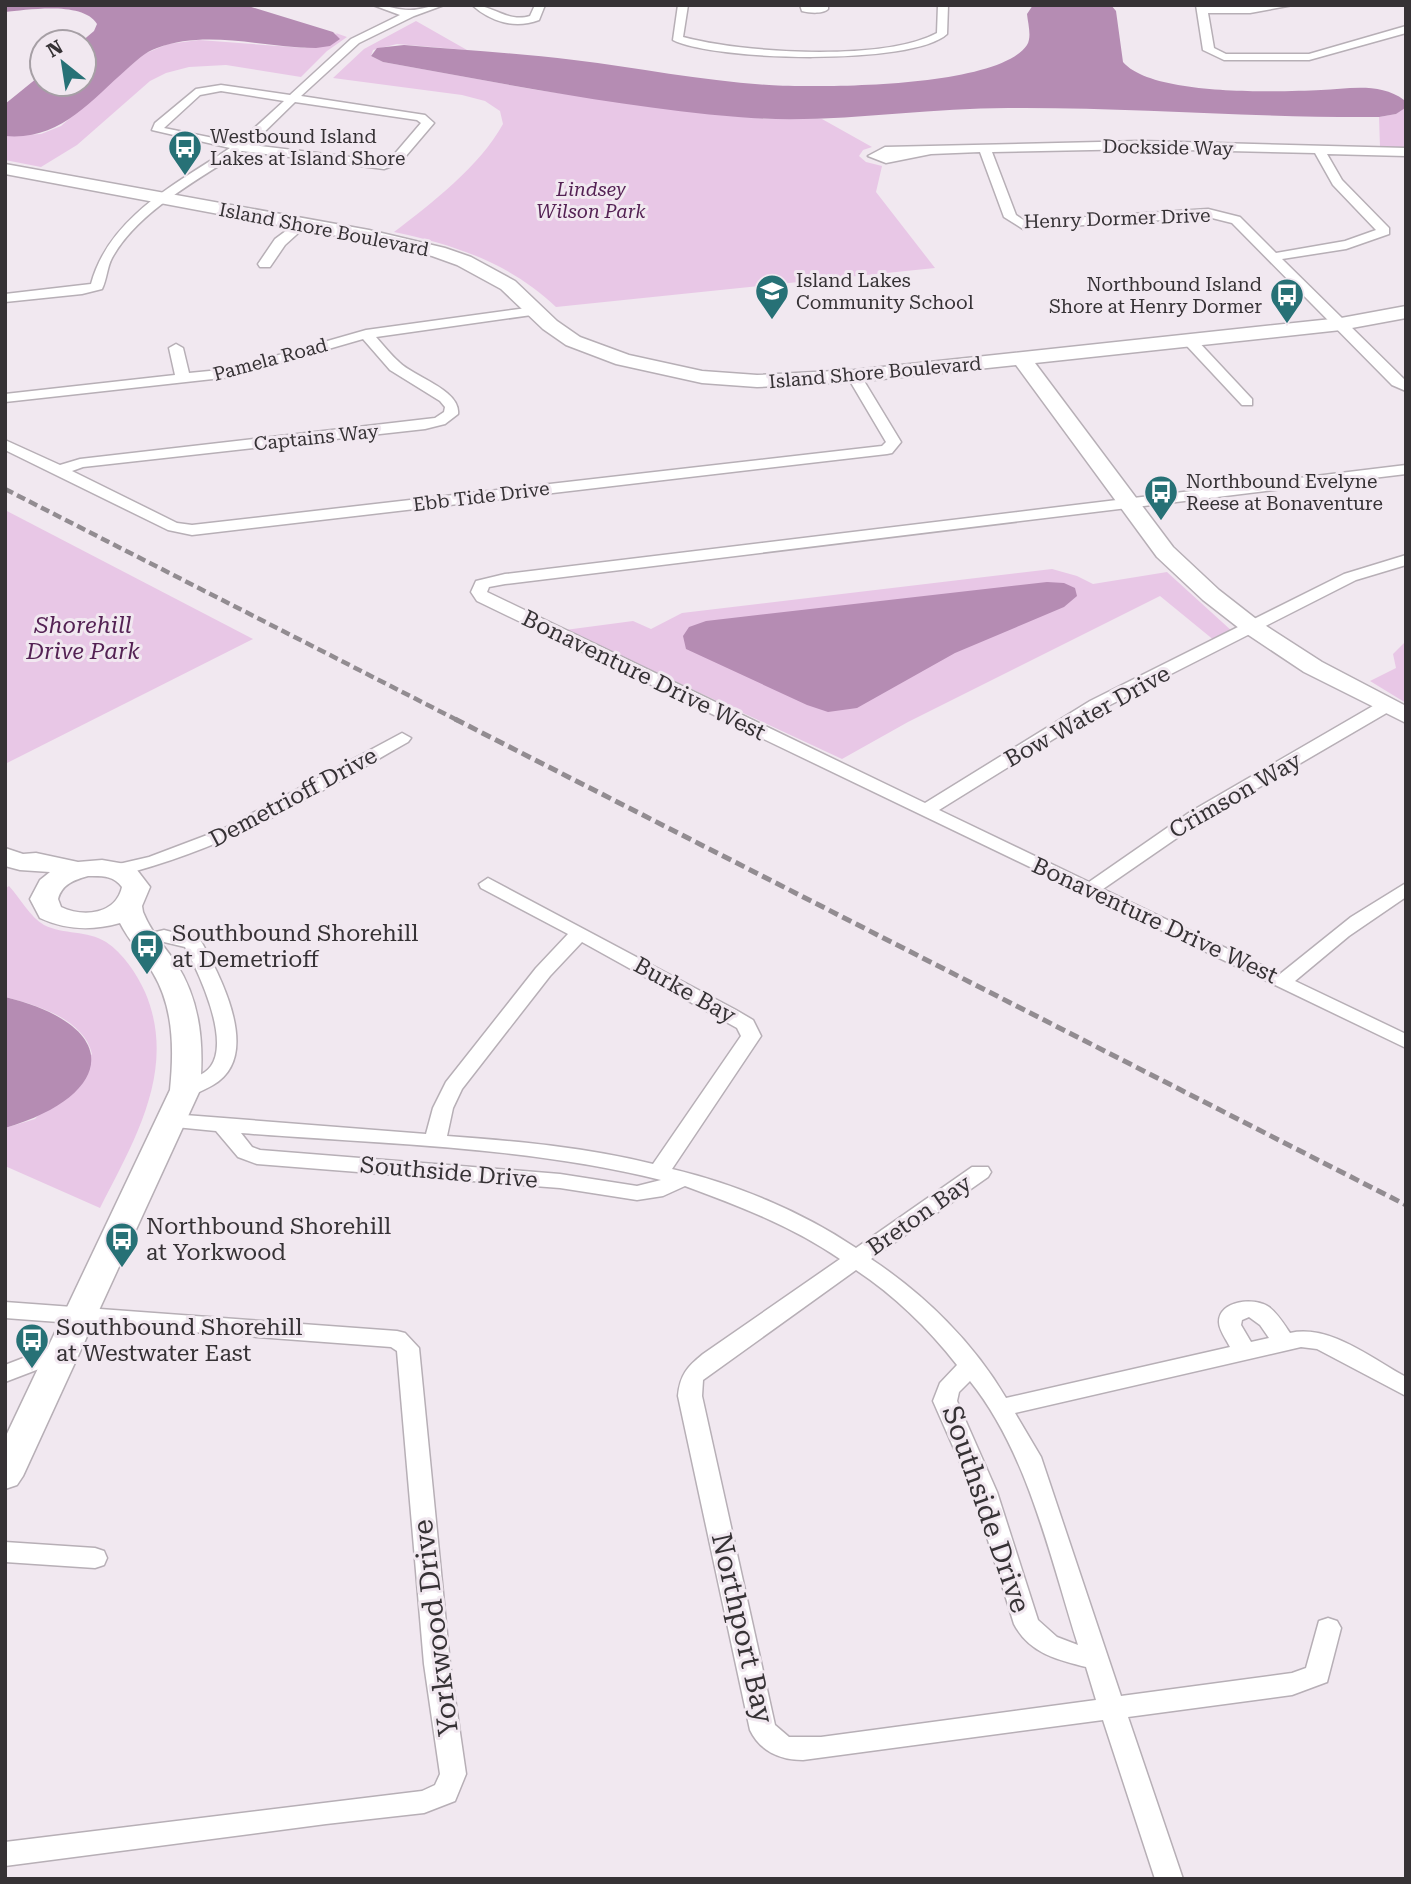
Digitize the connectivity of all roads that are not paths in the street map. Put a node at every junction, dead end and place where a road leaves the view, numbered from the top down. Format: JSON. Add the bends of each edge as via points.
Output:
{"nodes":[{"id":1,"x":379,"y":5,"type":"edge"},
{"id":2,"x":439,"y":5,"type":"edge"},
{"id":3,"x":477,"y":5,"type":"edge"},
{"id":4,"x":540,"y":5,"type":"edge"},
{"id":5,"x":683,"y":5,"type":"edge"},
{"id":6,"x":805,"y":5,"type":"edge"},
{"id":7,"x":823,"y":5,"type":"edge"},
{"id":8,"x":943,"y":5,"type":"edge"},
{"id":9,"x":1288,"y":5,"type":"edge"},
{"id":10,"x":1202,"y":8,"type":"edge"},
{"id":11,"x":410,"y":14,"type":"junction"},
{"id":12,"x":1406,"y":29,"type":"edge"},
{"id":13,"x":290,"y":100,"type":"junction"},
{"id":14,"x":240,"y":148,"type":"junction"},
{"id":15,"x":984,"y":148,"type":"junction"},
{"id":16,"x":931,"y":150,"type":"dead end"},
{"id":17,"x":1319,"y":150,"type":"junction"},
{"id":18,"x":1406,"y":152,"type":"edge"},
{"id":19,"x":5,"y":169,"type":"edge"},
{"id":20,"x":163,"y":198,"type":"junction"},
{"id":21,"x":302,"y":223,"type":"junction"},
{"id":22,"x":1273,"y":257,"type":"junction"},
{"id":23,"x":265,"y":264,"type":"dead end"},
{"id":24,"x":5,"y":298,"type":"edge"},
{"id":25,"x":534,"y":311,"type":"junction"},
{"id":26,"x":1406,"y":312,"type":"edge"},
{"id":27,"x":1341,"y":324,"type":"junction"},
{"id":28,"x":366,"y":334,"type":"junction"},
{"id":29,"x":1190,"y":341,"type":"junction"},
{"id":30,"x":176,"y":348,"type":"dead end"},
{"id":31,"x":1021,"y":359,"type":"junction"},
{"id":32,"x":854,"y":376,"type":"junction"},
{"id":33,"x":183,"y":379,"type":"junction"},
{"id":34,"x":1406,"y":387,"type":"edge"},
{"id":35,"x":6,"y":394,"type":"edge"},
{"id":36,"x":1247,"y":402,"type":"dead end"},
{"id":37,"x":5,"y":444,"type":"edge"},
{"id":38,"x":1406,"y":469,"type":"edge"},
{"id":39,"x":60,"y":471,"type":"junction"},
{"id":40,"x":1128,"y":503,"type":"junction"},
{"id":41,"x":1406,"y":560,"type":"edge"},
{"id":42,"x":1252,"y":627,"type":"junction"},
{"id":43,"x":1395,"y":712,"type":"edge"},
{"id":44,"x":402,"y":738,"type":"dead end"},
{"id":45,"x":925,"y":811,"type":"junction"},
{"id":46,"x":13,"y":859,"type":"edge"},
{"id":47,"x":78,"y":870,"type":"junction"},
{"id":48,"x":488,"y":884,"type":"dead end"},
{"id":49,"x":127,"y":887,"type":"junction"},
{"id":50,"x":47,"y":889,"type":"junction"},
{"id":51,"x":1406,"y":889,"type":"edge"},
{"id":52,"x":1090,"y":890,"type":"junction"},
{"id":53,"x":94,"y":920,"type":"junction"},
{"id":54,"x":580,"y":933,"type":"junction"},
{"id":55,"x":142,"y":941,"type":"junction"},
{"id":56,"x":1283,"y":981,"type":"junction"},
{"id":57,"x":1406,"y":1042,"type":"edge"},
{"id":58,"x":185,"y":1090,"type":"junction"},
{"id":59,"x":172,"y":1121,"type":"junction"},
{"id":60,"x":222,"y":1125,"type":"junction"},
{"id":61,"x":435,"y":1141,"type":"junction"},
{"id":62,"x":660,"y":1170,"type":"junction"},
{"id":63,"x":980,"y":1172,"type":"dead end"},
{"id":64,"x":685,"y":1178,"type":"junction"},
{"id":65,"x":857,"y":1257,"type":"junction"},
{"id":66,"x":5,"y":1310,"type":"edge"},
{"id":67,"x":80,"y":1316,"type":"junction"},
{"id":68,"x":1284,"y":1343,"type":"junction"},
{"id":69,"x":65,"y":1350,"type":"junction"},
{"id":70,"x":1244,"y":1351,"type":"junction"},
{"id":71,"x":970,"y":1366,"type":"junction"},
{"id":72,"x":5,"y":1374,"type":"edge"},
{"id":73,"x":1406,"y":1388,"type":"edge"},
{"id":74,"x":1003,"y":1407,"type":"junction"},
{"id":75,"x":5,"y":1476,"type":"edge"},
{"id":76,"x":5,"y":1552,"type":"edge"},
{"id":77,"x":95,"y":1558,"type":"dead end"},
{"id":78,"x":1328,"y":1628,"type":"dead end"},
{"id":79,"x":1094,"y":1659,"type":"junction"},
{"id":80,"x":1111,"y":1707,"type":"junction"},
{"id":81,"x":5,"y":1854,"type":"edge"},
{"id":82,"x":1169,"y":1879,"type":"edge"}],
"edges":[{"from":1,"to":11,"type":"street"},
{"from":2,"to":11,"type":"street"},
{"from":3,"to":4,"type":"street","via":[[517,23],[535,18]]},
{"from":5,"to":8,"type":"street","via":[[677,31],[680,40],[818,54],[929,43],[942,34]]},
{"from":6,"to":7,"type":"street","via":[[817,10],[824,9]]},
{"from":9,"to":10,"type":"street","via":[[1250,10]]},
{"from":10,"to":12,"type":"street","via":[[1209,50],[1224,57],[1320,55]]},
{"from":11,"to":13,"type":"street","via":[[355,41]]},
{"from":13,"to":14,"type":"street"},
{"from":13,"to":14,"type":"street","via":[[206,89],[196,92],[159,126],[165,134]]},
{"from":13,"to":14,"type":"street","via":[[421,117],[428,123],[396,160],[384,165]]},
{"from":14,"to":20,"type":"street"},
{"from":15,"to":16,"type":"street","name":"Dockside Way"},
{"from":15,"to":17,"type":"street","name":"Dockside Way","via":[[1140,145]]},
{"from":15,"to":22,"type":"street","name":"Henry Dormer Drive","via":[[1016,223],[1032,226],[1219,214],[1236,220]]},
{"from":17,"to":18,"type":"street","name":"Dockside Way"},
{"from":17,"to":22,"type":"street","via":[[1337,182],[1384,231]]},
{"from":19,"to":20,"type":"street","name":"Island Shore Boulevard"},
{"from":20,"to":21,"type":"street","name":"Island Shore Boulevard"},
{"from":20,"to":24,"type":"street","via":[[116,242],[104,260],[97,286]]},
{"from":21,"to":23,"type":"street","via":[[280,242]]},
{"from":21,"to":25,"type":"street","name":"Island Shore Boulevard","via":[[405,243],[464,261],[508,285]]},
{"from":22,"to":27,"type":"street","name":"Henry Dormer Drive"},
{"from":25,"to":28,"type":"street","name":"Pamela Road"},
{"from":25,"to":32,"type":"street","name":"Island Shore Boulevard","via":[[573,341],[661,370],[757,381]]},
{"from":26,"to":27,"type":"street","name":"Island Shore Boulevard"},
{"from":27,"to":29,"type":"street","name":"Island Shore Boulevard"},
{"from":27,"to":34,"type":"street","name":"Henry Dormer Drive"},
{"from":28,"to":33,"type":"street","name":"Pamela Road","via":[[231,373]]},
{"from":28,"to":39,"type":"street","name":"Captains Way","via":[[395,367],[445,398],[452,406],[451,415],[425,425],[80,463]]},
{"from":29,"to":31,"type":"street","name":"Island Shore Boulevard"},
{"from":29,"to":36,"type":"street"},
{"from":30,"to":33,"type":"street"},
{"from":31,"to":32,"type":"street","name":"Island Shore Boulevard"},
{"from":31,"to":40,"type":"street"},
{"from":32,"to":39,"type":"street","name":"Ebb Tide Drive","via":[[894,442],[887,450],[192,530],[173,527]]},
{"from":33,"to":35,"type":"street","name":"Pamela Road"},
{"from":37,"to":39,"type":"street","name":"Ebb Tide Drive"},
{"from":38,"to":40,"type":"street"},
{"from":40,"to":42,"type":"street","via":[[1165,552]]},
{"from":40,"to":45,"type":"street","name":"Bonaventure Drive West","via":[[482,584],[479,592],[483,598]]},
{"from":41,"to":42,"type":"street","name":"Bow Water Drive","via":[[1350,577]]},
{"from":42,"to":43,"type":"street"},
{"from":42,"to":45,"type":"street","name":"Bow Water Drive","via":[[1096,705]]},
{"from":43,"to":52,"type":"street","name":"Crimson Way","via":[[1316,749],[1187,821]]},
{"from":44,"to":49,"type":"street","name":"Demetrioff Drive"},
{"from":45,"to":52,"type":"street","name":"Bonaventure Drive West"},
{"from":46,"to":47,"type":"street"},
{"from":46,"to":50,"type":"street"},
{"from":47,"to":49,"type":"street","via":[[98,867]]},
{"from":47,"to":50,"type":"street"},
{"from":48,"to":54,"type":"street","name":"Burke Bay"},
{"from":49,"to":53,"type":"street","via":[[117,913]]},
{"from":49,"to":55,"type":"street","via":[[128,911]]},
{"from":50,"to":53,"type":"street","via":[[44,904],[50,912],[69,920]]},
{"from":51,"to":56,"type":"street","via":[[1322,947]]},
{"from":52,"to":56,"type":"street","name":"Bonaventure Drive West"},
{"from":53,"to":55,"type":"street"},
{"from":54,"to":61,"type":"street","via":[[543,972],[453,1087]]},
{"from":54,"to":62,"type":"street","name":"Burke Bay","via":[[746,1024],[751,1037]]},
{"from":55,"to":58,"type":"street","via":[[175,986],[186,1023]]},
{"from":55,"to":58,"type":"street","via":[[164,936],[192,943],[219,1004],[225,1057],[206,1080]]},
{"from":56,"to":57,"type":"street","name":"Bonaventure Drive West"},
{"from":58,"to":59,"type":"street"},
{"from":59,"to":60,"type":"street","name":"Southside Drive"},
{"from":59,"to":67,"type":"street"},
{"from":60,"to":61,"type":"street","name":"Southside Drive"},
{"from":60,"to":64,"type":"street","name":"Southside Drive","via":[[245,1152],[257,1157],[560,1181],[637,1193]]},
{"from":61,"to":62,"type":"street","name":"Southside Drive","via":[[570,1153]]},
{"from":62,"to":64,"type":"street","name":"Southside Drive"},
{"from":63,"to":65,"type":"street","name":"Breton Bay"},
{"from":64,"to":65,"type":"street","name":"Southside Drive","via":[[780,1214]]},
{"from":65,"to":71,"type":"street","name":"Southside Drive","via":[[939,1326]]},
{"from":65,"to":80,"type":"street","name":"Northport Bay","via":[[691,1379],[690,1396],[764,1730],[775,1744],[791,1749],[821,1748]]},
{"from":66,"to":67,"type":"street","name":"Yorkwood Drive"},
{"from":67,"to":69,"type":"street"},
{"from":67,"to":81,"type":"street","name":"Yorkwood Drive","via":[[397,1339],[408,1348],[437,1664],[453,1774],[445,1793],[424,1802]]},
{"from":68,"to":70,"type":"street"},
{"from":68,"to":70,"type":"street","via":[[1263,1312],[1240,1310],[1231,1316],[1230,1325]]},
{"from":68,"to":73,"type":"street","via":[[1301,1339],[1322,1342]]},
{"from":69,"to":72,"type":"street"},
{"from":69,"to":75,"type":"street"},
{"from":70,"to":74,"type":"street"},
{"from":71,"to":74,"type":"street","name":"Southside Drive"},
{"from":71,"to":79,"type":"street","name":"Southside Drive","via":[[948,1389],[945,1401],[985,1492],[1027,1624],[1052,1648]]},
{"from":74,"to":79,"type":"street","name":"Southside Drive","via":[[1037,1479]]},
{"from":76,"to":77,"type":"street"},
{"from":78,"to":80,"type":"street","via":[[1318,1675],[1292,1684]]},
{"from":79,"to":80,"type":"street","name":"Southside Drive"},
{"from":80,"to":82,"type":"street","name":"Southside Drive"}]}
